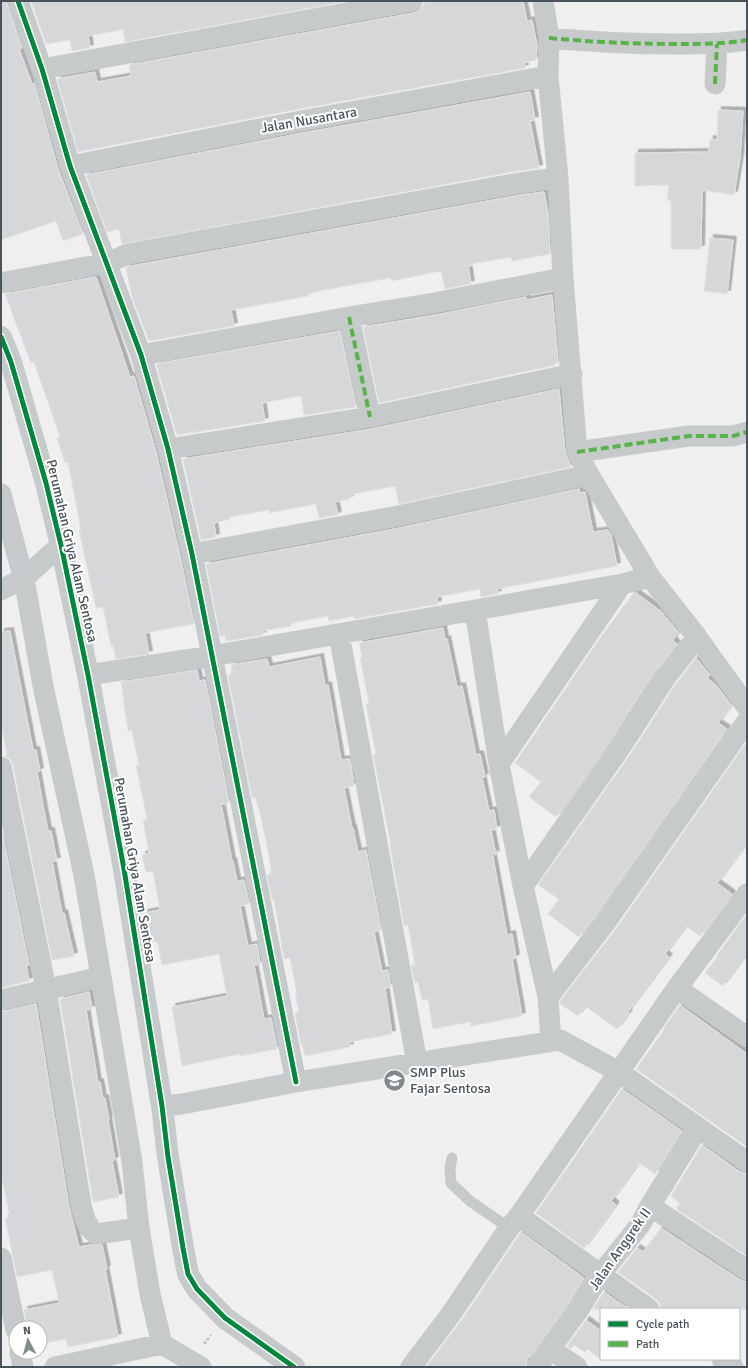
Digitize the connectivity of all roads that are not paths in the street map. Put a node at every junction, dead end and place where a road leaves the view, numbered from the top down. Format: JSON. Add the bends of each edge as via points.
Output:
{"nodes":[{"id":1,"x":18,"y":1,"type":"edge"},
{"id":2,"x":412,"y":1,"type":"edge"},
{"id":3,"x":543,"y":1,"type":"edge"},
{"id":4,"x":549,"y":38,"type":"junction"},
{"id":5,"x":747,"y":40,"type":"edge"},
{"id":6,"x":717,"y":44,"type":"junction"},
{"id":7,"x":42,"y":68,"type":"junction"},
{"id":8,"x":548,"y":76,"type":"junction"},
{"id":9,"x":715,"y":84,"type":"dead end"},
{"id":10,"x":70,"y":166,"type":"junction"},
{"id":11,"x":558,"y":178,"type":"junction"},
{"id":12,"x":107,"y":263,"type":"junction"},
{"id":13,"x":563,"y":278,"type":"junction"},
{"id":14,"x":1,"y":283,"type":"edge"},
{"id":15,"x":349,"y":317,"type":"junction"},
{"id":16,"x":1,"y":336,"type":"edge"},
{"id":17,"x":141,"y":355,"type":"junction"},
{"id":18,"x":572,"y":374,"type":"junction"},
{"id":19,"x":370,"y":417,"type":"junction"},
{"id":20,"x":747,"y":432,"type":"edge"},
{"id":21,"x":168,"y":449,"type":"junction"},
{"id":22,"x":578,"y":452,"type":"junction"},
{"id":23,"x":589,"y":475,"type":"junction"},
{"id":24,"x":1,"y":494,"type":"edge"},
{"id":25,"x":61,"y":545,"type":"junction"},
{"id":26,"x":192,"y":554,"type":"junction"},
{"id":27,"x":650,"y":577,"type":"junction"},
{"id":28,"x":24,"y":578,"type":"junction"},
{"id":29,"x":622,"y":584,"type":"junction"},
{"id":30,"x":1,"y":590,"type":"edge"},
{"id":31,"x":475,"y":610,"type":"junction"},
{"id":32,"x":339,"y":634,"type":"junction"},
{"id":33,"x":697,"y":637,"type":"junction"},
{"id":34,"x":212,"y":656,"type":"junction"},
{"id":35,"x":88,"y":675,"type":"junction"},
{"id":36,"x":747,"y":708,"type":"edge"},
{"id":37,"x":747,"y":721,"type":"edge"},
{"id":38,"x":499,"y":764,"type":"junction"},
{"id":39,"x":1,"y":767,"type":"edge"},
{"id":40,"x":523,"y":886,"type":"junction"},
{"id":41,"x":747,"y":894,"type":"edge"},
{"id":42,"x":101,"y":977,"type":"junction"},
{"id":43,"x":677,"y":988,"type":"junction"},
{"id":44,"x":46,"y":990,"type":"junction"},
{"id":45,"x":548,"y":997,"type":"junction"},
{"id":46,"x":1,"y":1000,"type":"edge"},
{"id":47,"x":747,"y":1037,"type":"edge"},
{"id":48,"x":552,"y":1041,"type":"junction"},
{"id":49,"x":417,"y":1063,"type":"junction"},
{"id":50,"x":618,"y":1072,"type":"junction"},
{"id":51,"x":296,"y":1082,"type":"junction"},
{"id":52,"x":162,"y":1106,"type":"junction"},
{"id":53,"x":698,"y":1128,"type":"junction"},
{"id":54,"x":452,"y":1158,"type":"dead end"},
{"id":55,"x":747,"y":1162,"type":"edge"},
{"id":56,"x":650,"y":1206,"type":"junction"},
{"id":57,"x":514,"y":1222,"type":"junction"},
{"id":58,"x":139,"y":1228,"type":"junction"},
{"id":59,"x":1,"y":1258,"type":"edge"},
{"id":60,"x":747,"y":1270,"type":"edge"},
{"id":61,"x":600,"y":1275,"type":"junction"},
{"id":62,"x":5,"y":1290,"type":"edge"},
{"id":63,"x":648,"y":1308,"type":"edge"},
{"id":64,"x":13,"y":1320,"type":"edge"},
{"id":65,"x":162,"y":1344,"type":"junction"},
{"id":66,"x":550,"y":1348,"type":"junction"},
{"id":67,"x":723,"y":1360,"type":"edge"},
{"id":68,"x":196,"y":1363,"type":"edge"},
{"id":69,"x":55,"y":1367,"type":"edge"},
{"id":70,"x":294,"y":1367,"type":"edge"},
{"id":71,"x":410,"y":1367,"type":"edge"},
{"id":72,"x":537,"y":1367,"type":"edge"},
{"id":73,"x":576,"y":1367,"type":"edge"},
{"id":74,"x":733,"y":1367,"type":"edge"}],
"edges":[{"from":1,"to":7,"type":"street"},
{"from":2,"to":7,"type":"street"},
{"from":3,"to":4,"type":"street"},
{"from":4,"to":6,"type":"street","via":[[639,44]]},
{"from":4,"to":8,"type":"street"},
{"from":5,"to":6,"type":"street"},
{"from":6,"to":9,"type":"street"},
{"from":7,"to":10,"type":"street"},
{"from":8,"to":10,"type":"street","name":"Jalan Nusantara"},
{"from":8,"to":11,"type":"street"},
{"from":10,"to":12,"type":"street"},
{"from":11,"to":12,"type":"street","via":[[128,254]]},
{"from":11,"to":13,"type":"street"},
{"from":12,"to":14,"type":"street"},
{"from":12,"to":17,"type":"street"},
{"from":13,"to":15,"type":"street"},
{"from":13,"to":18,"type":"street"},
{"from":15,"to":17,"type":"street"},
{"from":15,"to":19,"type":"street"},
{"from":16,"to":25,"type":"street","name":"Perumahan Griya Alam Sentosa","via":[[46,483]]},
{"from":17,"to":21,"type":"street"},
{"from":18,"to":19,"type":"street"},
{"from":18,"to":22,"type":"street"},
{"from":19,"to":21,"type":"street"},
{"from":20,"to":22,"type":"street","via":[[733,436],[689,436]]},
{"from":21,"to":26,"type":"street"},
{"from":22,"to":23,"type":"street"},
{"from":23,"to":26,"type":"street","via":[[393,517]]},
{"from":23,"to":27,"type":"street"},
{"from":24,"to":28,"type":"street"},
{"from":25,"to":28,"type":"street"},
{"from":25,"to":35,"type":"street","name":"Perumahan Griya Alam Sentosa"},
{"from":26,"to":34,"type":"street"},
{"from":27,"to":29,"type":"street"},
{"from":27,"to":33,"type":"street"},
{"from":28,"to":30,"type":"street"},
{"from":28,"to":42,"type":"street","via":[[43,686],[84,875]]},
{"from":29,"to":31,"type":"street"},
{"from":29,"to":38,"type":"street"},
{"from":31,"to":32,"type":"street"},
{"from":31,"to":38,"type":"street"},
{"from":32,"to":34,"type":"street"},
{"from":32,"to":49,"type":"street"},
{"from":33,"to":36,"type":"street"},
{"from":33,"to":40,"type":"street","via":[[665,678],[622,745]]},
{"from":34,"to":35,"type":"street"},
{"from":34,"to":51,"type":"street"},
{"from":35,"to":52,"type":"street","name":"Perumahan Griya Alam Sentosa","via":[[124,869]]},
{"from":37,"to":45,"type":"street","via":[[605,923]]},
{"from":38,"to":40,"type":"street"},
{"from":39,"to":44,"type":"street"},
{"from":40,"to":45,"type":"street"},
{"from":41,"to":43,"type":"street"},
{"from":42,"to":44,"type":"street"},
{"from":42,"to":58,"type":"street","via":[[132,1162]]},
{"from":43,"to":47,"type":"street"},
{"from":43,"to":50,"type":"street"},
{"from":44,"to":46,"type":"street"},
{"from":44,"to":58,"type":"street","via":[[81,1205],[86,1222],[96,1234]]},
{"from":45,"to":48,"type":"street"},
{"from":48,"to":49,"type":"street"},
{"from":48,"to":50,"type":"street","via":[[565,1042]]},
{"from":49,"to":51,"type":"street"},
{"from":50,"to":53,"type":"street"},
{"from":50,"to":57,"type":"street"},
{"from":51,"to":52,"type":"street"},
{"from":52,"to":70,"type":"street","name":"Perumahan Griya Alam Sentosa","via":[[188,1274],[197,1289],[225,1318]]},
{"from":53,"to":55,"type":"street"},
{"from":53,"to":56,"type":"street","name":"Jalan Anggrek II"},
{"from":54,"to":57,"type":"lane","via":[[452,1183],[470,1200]]},
{"from":56,"to":60,"type":"street"},
{"from":56,"to":61,"type":"street","name":"Jalan Anggrek II","via":[[640,1225]]},
{"from":57,"to":61,"type":"street"},
{"from":57,"to":71,"type":"street","via":[[452,1314]]},
{"from":58,"to":65,"type":"street","via":[[150,1294]]},
{"from":59,"to":62,"type":"street"},
{"from":61,"to":63,"type":"street"},
{"from":61,"to":66,"type":"street","name":"Jalan Anggrek II"},
{"from":62,"to":64,"type":"street"},
{"from":65,"to":68,"type":"street"},
{"from":65,"to":69,"type":"street"},
{"from":66,"to":72,"type":"street","name":"Jalan Anggrek II"},
{"from":66,"to":73,"type":"street"},
{"from":67,"to":74,"type":"street"}]}
